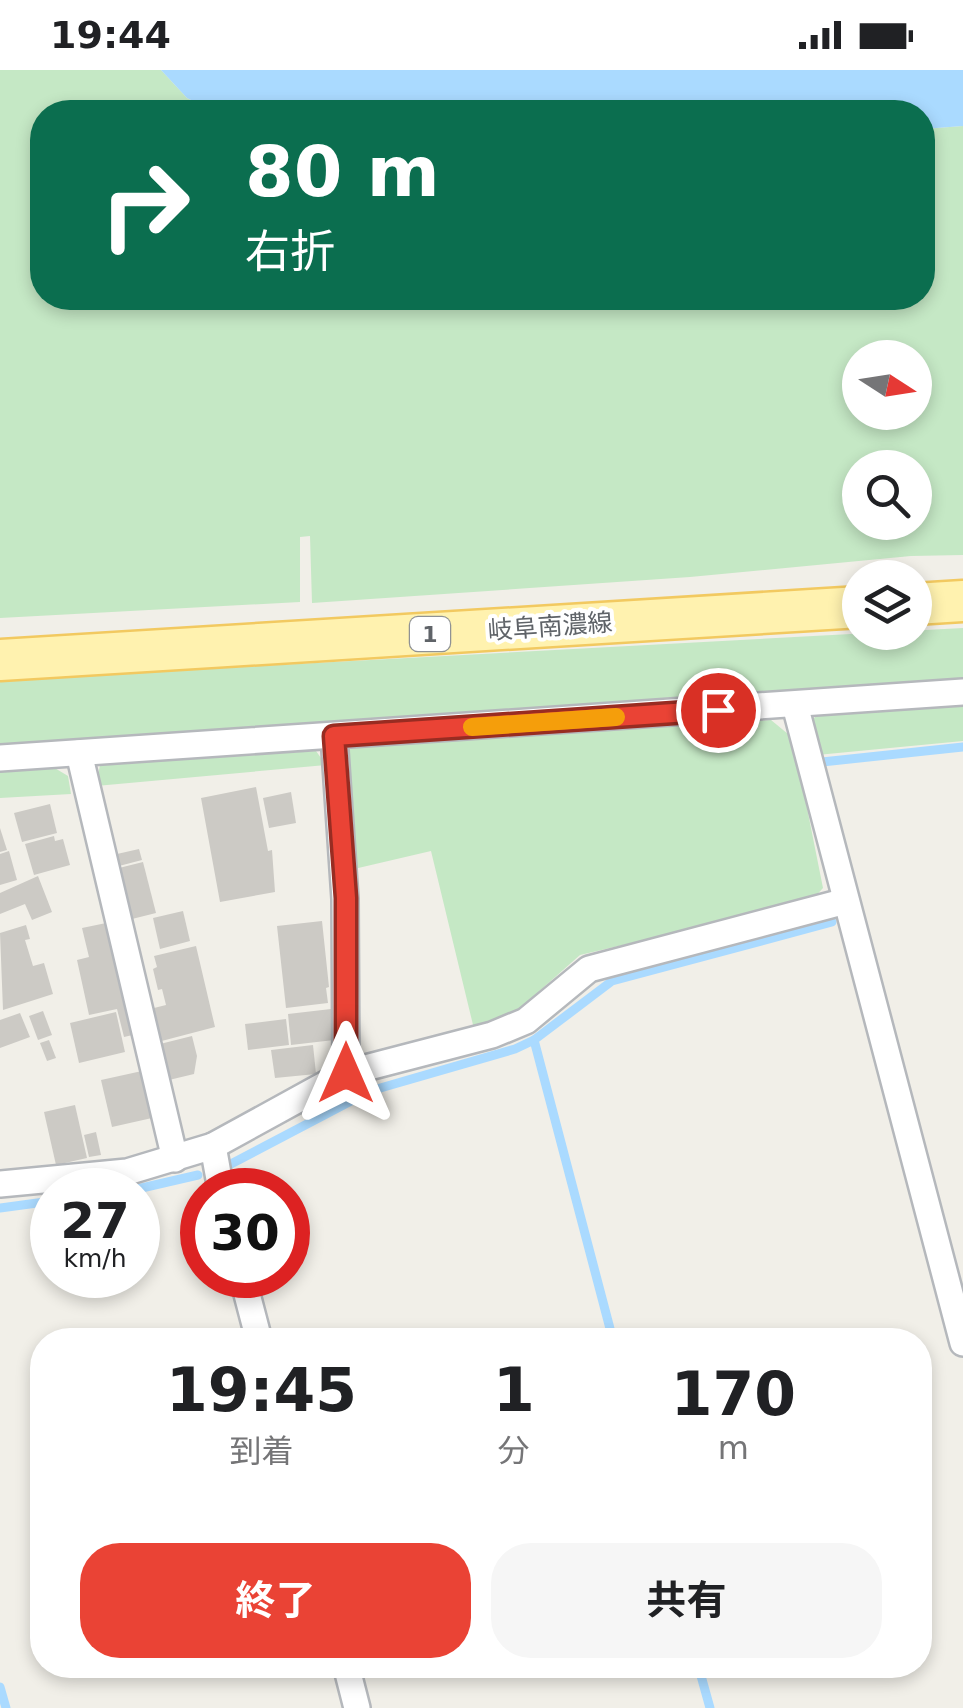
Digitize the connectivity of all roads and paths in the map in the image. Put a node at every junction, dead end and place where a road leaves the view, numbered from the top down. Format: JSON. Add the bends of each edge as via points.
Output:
{"nodes":[{"id":1,"x":963,"y":601,"type":"edge"},
{"id":2,"x":932,"y":603,"type":"edge"},
{"id":3,"x":842,"y":608,"type":"edge"},
{"id":4,"x":0,"y":660,"type":"edge"},
{"id":5,"x":963,"y":692,"type":"edge"},
{"id":6,"x":795,"y":705,"type":"junction"},
{"id":7,"x":334,"y":736,"type":"junction"},
{"id":8,"x":79,"y":753,"type":"junction"},
{"id":9,"x":0,"y":758,"type":"edge"},
{"id":10,"x":846,"y":901,"type":"junction"},
{"id":11,"x":346,"y":1073,"type":"junction"},
{"id":12,"x":212,"y":1146,"type":"junction"},
{"id":13,"x":175,"y":1159,"type":"junction"},
{"id":14,"x":217,"y":1168,"type":"edge"},
{"id":15,"x":0,"y":1184,"type":"edge"},
{"id":16,"x":248,"y":1298,"type":"edge"},
{"id":17,"x":257,"y":1328,"type":"edge"},
{"id":18,"x":963,"y":1343,"type":"edge"},
{"id":19,"x":349,"y":1678,"type":"edge"},
{"id":20,"x":357,"y":1708,"type":"edge"}],
"edges":[{"from":1,"to":2,"type":"main road"},
{"from":3,"to":4,"type":"main road","name":"岐阜南濃線","number":"1"},
{"from":5,"to":6,"type":"street"},
{"from":6,"to":7,"type":"street"},
{"from":6,"to":10,"type":"street"},
{"from":7,"to":8,"type":"street"},
{"from":7,"to":11,"type":"street","via":[[346,898]]},
{"from":8,"to":9,"type":"street"},
{"from":8,"to":13,"type":"street"},
{"from":10,"to":11,"type":"street","via":[[588,969],[526,1021]]},
{"from":10,"to":18,"type":"street"},
{"from":11,"to":12,"type":"street"},
{"from":12,"to":13,"type":"street"},
{"from":12,"to":14,"type":"street"},
{"from":13,"to":15,"type":"street","via":[[127,1172]]},
{"from":16,"to":17,"type":"street"},
{"from":19,"to":20,"type":"street"}]}
